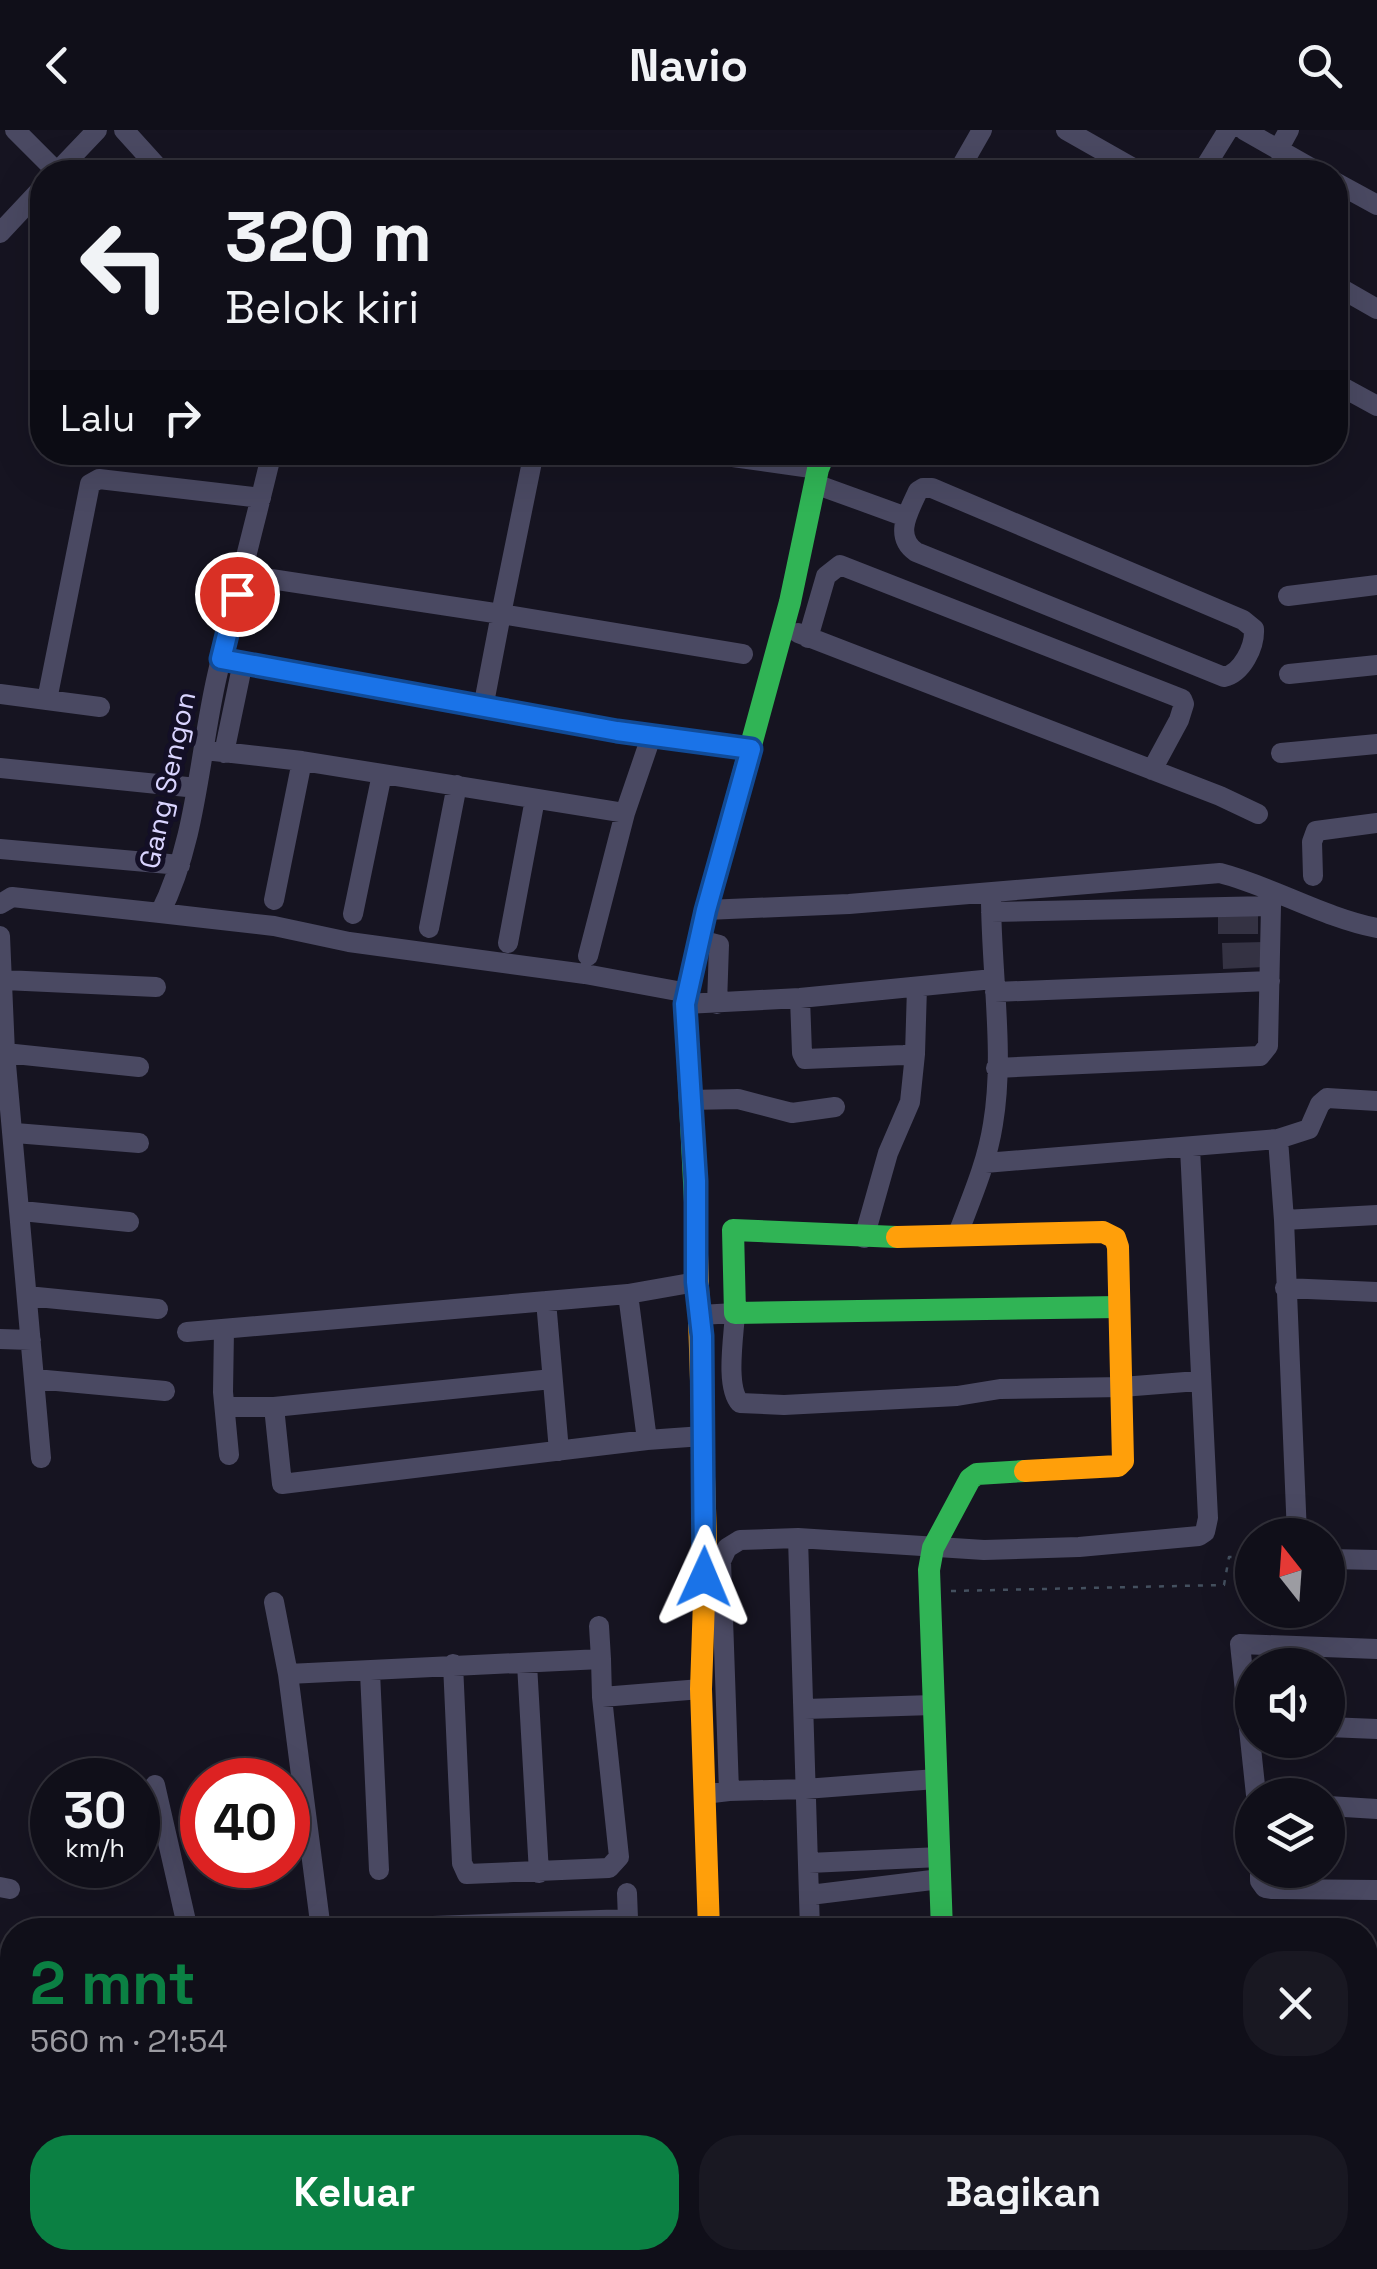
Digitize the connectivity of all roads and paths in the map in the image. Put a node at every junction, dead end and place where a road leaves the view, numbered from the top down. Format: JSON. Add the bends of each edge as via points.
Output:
{"nodes":[{"id":1,"x":14,"y":130,"type":"edge"},
{"id":2,"x":97,"y":130,"type":"edge"},
{"id":3,"x":124,"y":130,"type":"edge"},
{"id":4,"x":982,"y":130,"type":"edge"},
{"id":5,"x":1066,"y":130,"type":"edge"},
{"id":6,"x":1228,"y":130,"type":"edge"},
{"id":7,"x":1244,"y":130,"type":"edge"},
{"id":8,"x":1290,"y":130,"type":"edge"},
{"id":9,"x":1278,"y":150,"type":"junction"},
{"id":10,"x":45,"y":160,"type":"edge"},
{"id":11,"x":68,"y":160,"type":"edge"},
{"id":12,"x":151,"y":160,"type":"edge"},
{"id":13,"x":966,"y":160,"type":"edge"},
{"id":14,"x":1119,"y":160,"type":"edge"},
{"id":15,"x":1209,"y":160,"type":"edge"},
{"id":16,"x":1296,"y":160,"type":"edge"},
{"id":17,"x":1348,"y":189,"type":"edge"},
{"id":18,"x":30,"y":200,"type":"edge"},
{"id":19,"x":1377,"y":205,"type":"edge"},
{"id":20,"x":2,"y":228,"type":"edge"},
{"id":21,"x":1348,"y":292,"type":"edge"},
{"id":22,"x":1377,"y":309,"type":"edge"},
{"id":23,"x":1348,"y":390,"type":"edge"},
{"id":24,"x":1377,"y":406,"type":"edge"},
{"id":25,"x":269,"y":465,"type":"edge"},
{"id":26,"x":531,"y":465,"type":"edge"},
{"id":27,"x":790,"y":465,"type":"edge"},
{"id":28,"x":819,"y":469,"type":"edge"},
{"id":29,"x":261,"y":498,"type":"junction"},
{"id":30,"x":906,"y":516,"type":"junction"},
{"id":31,"x":272,"y":578,"type":"dead end"},
{"id":32,"x":1377,"y":586,"type":"edge"},
{"id":33,"x":1288,"y":596,"type":"dead end"},
{"id":34,"x":501,"y":614,"type":"junction"},
{"id":35,"x":783,"y":625,"type":"junction"},
{"id":36,"x":808,"y":638,"type":"junction"},
{"id":37,"x":743,"y":654,"type":"dead end"},
{"id":38,"x":221,"y":659,"type":"junction"},
{"id":39,"x":243,"y":662,"type":"junction"},
{"id":40,"x":1377,"y":665,"type":"edge"},
{"id":41,"x":1289,"y":674,"type":"dead end"},
{"id":42,"x":0,"y":694,"type":"edge"},
{"id":43,"x":47,"y":700,"type":"junction"},
{"id":44,"x":100,"y":707,"type":"dead end"},
{"id":45,"x":483,"y":708,"type":"junction"},
{"id":46,"x":651,"y":736,"type":"junction"},
{"id":47,"x":1377,"y":744,"type":"edge"},
{"id":48,"x":751,"y":749,"type":"junction"},
{"id":49,"x":215,"y":752,"type":"junction"},
{"id":50,"x":1281,"y":754,"type":"dead end"},
{"id":51,"x":302,"y":760,"type":"junction"},
{"id":52,"x":0,"y":768,"type":"edge"},
{"id":53,"x":1152,"y":770,"type":"junction"},
{"id":54,"x":382,"y":774,"type":"junction"},
{"id":55,"x":457,"y":785,"type":"junction"},
{"id":56,"x":196,"y":788,"type":"junction"},
{"id":57,"x":535,"y":799,"type":"junction"},
{"id":58,"x":625,"y":813,"type":"junction"},
{"id":59,"x":1258,"y":814,"type":"dead end"},
{"id":60,"x":1377,"y":823,"type":"edge"},
{"id":61,"x":0,"y":849,"type":"edge"},
{"id":62,"x":180,"y":865,"type":"junction"},
{"id":63,"x":1313,"y":876,"type":"dead end"},
{"id":64,"x":274,"y":900,"type":"dead end"},
{"id":65,"x":991,"y":901,"type":"junction"},
{"id":66,"x":0,"y":904,"type":"edge"},
{"id":67,"x":164,"y":905,"type":"junction"},
{"id":68,"x":706,"y":910,"type":"junction"},
{"id":69,"x":353,"y":914,"type":"dead end"},
{"id":70,"x":429,"y":928,"type":"dead end"},
{"id":71,"x":1377,"y":928,"type":"edge"},
{"id":72,"x":0,"y":936,"type":"edge"},
{"id":73,"x":700,"y":940,"type":"junction"},
{"id":74,"x":508,"y":943,"type":"dead end"},
{"id":75,"x":588,"y":956,"type":"dead end"},
{"id":76,"x":4,"y":980,"type":"junction"},
{"id":77,"x":1270,"y":981,"type":"junction"},
{"id":78,"x":994,"y":986,"type":"junction"},
{"id":79,"x":156,"y":987,"type":"dead end"},
{"id":80,"x":917,"y":987,"type":"junction"},
{"id":81,"x":800,"y":998,"type":"junction"},
{"id":82,"x":686,"y":999,"type":"junction"},
{"id":83,"x":717,"y":1004,"type":"junction"},
{"id":84,"x":6,"y":1053,"type":"junction"},
{"id":85,"x":916,"y":1054,"type":"junction"},
{"id":86,"x":139,"y":1067,"type":"dead end"},
{"id":87,"x":996,"y":1068,"type":"junction"},
{"id":88,"x":689,"y":1100,"type":"junction"},
{"id":89,"x":1377,"y":1101,"type":"edge"},
{"id":90,"x":835,"y":1108,"type":"dead end"},
{"id":91,"x":14,"y":1134,"type":"junction"},
{"id":92,"x":1278,"y":1139,"type":"junction"},
{"id":93,"x":138,"y":1143,"type":"dead end"},
{"id":94,"x":1190,"y":1148,"type":"junction"},
{"id":95,"x":985,"y":1162,"type":"junction"},
{"id":96,"x":22,"y":1211,"type":"junction"},
{"id":97,"x":1377,"y":1216,"type":"edge"},
{"id":98,"x":1284,"y":1220,"type":"junction"},
{"id":99,"x":129,"y":1222,"type":"dead end"},
{"id":100,"x":957,"y":1236,"type":"junction"},
{"id":101,"x":864,"y":1238,"type":"junction"},
{"id":102,"x":696,"y":1282,"type":"junction"},
{"id":103,"x":1286,"y":1288,"type":"junction"},
{"id":104,"x":1377,"y":1292,"type":"edge"},
{"id":105,"x":628,"y":1294,"type":"junction"},
{"id":106,"x":27,"y":1296,"type":"junction"},
{"id":107,"x":546,"y":1301,"type":"junction"},
{"id":108,"x":1119,"y":1306,"type":"junction"},
{"id":109,"x":158,"y":1308,"type":"dead end"},
{"id":110,"x":735,"y":1312,"type":"junction"},
{"id":111,"x":700,"y":1314,"type":"junction"},
{"id":112,"x":224,"y":1330,"type":"junction"},
{"id":113,"x":187,"y":1332,"type":"dead end"},
{"id":114,"x":0,"y":1339,"type":"edge"},
{"id":115,"x":31,"y":1340,"type":"junction"},
{"id":116,"x":35,"y":1379,"type":"junction"},
{"id":117,"x":552,"y":1379,"type":"junction"},
{"id":118,"x":1198,"y":1381,"type":"junction"},
{"id":119,"x":1122,"y":1387,"type":"junction"},
{"id":120,"x":165,"y":1391,"type":"dead end"},
{"id":121,"x":225,"y":1407,"type":"junction"},
{"id":122,"x":274,"y":1407,"type":"junction"},
{"id":123,"x":703,"y":1436,"type":"junction"},
{"id":124,"x":648,"y":1440,"type":"junction"},
{"id":125,"x":559,"y":1450,"type":"junction"},
{"id":126,"x":229,"y":1455,"type":"dead end"},
{"id":127,"x":41,"y":1458,"type":"dead end"},
{"id":128,"x":1295,"y":1518,"type":"edge"},
{"id":129,"x":798,"y":1538,"type":"junction"},
{"id":130,"x":933,"y":1548,"type":"junction"},
{"id":131,"x":1235,"y":1558,"type":"edge"},
{"id":132,"x":1345,"y":1559,"type":"edge"},
{"id":133,"x":1377,"y":1560,"type":"edge"},
{"id":134,"x":930,"y":1592,"type":"junction"},
{"id":135,"x":274,"y":1602,"type":"dead end"},
{"id":136,"x":599,"y":1626,"type":"dead end"},
{"id":137,"x":1241,"y":1648,"type":"edge"},
{"id":138,"x":1377,"y":1649,"type":"edge"},
{"id":139,"x":601,"y":1660,"type":"junction"},
{"id":140,"x":453,"y":1664,"type":"junction"},
{"id":141,"x":526,"y":1664,"type":"junction"},
{"id":142,"x":370,"y":1672,"type":"junction"},
{"id":143,"x":288,"y":1674,"type":"junction"},
{"id":144,"x":702,"y":1690,"type":"junction"},
{"id":145,"x":602,"y":1697,"type":"junction"},
{"id":146,"x":934,"y":1705,"type":"junction"},
{"id":147,"x":805,"y":1709,"type":"junction"},
{"id":148,"x":1345,"y":1728,"type":"edge"},
{"id":149,"x":1377,"y":1729,"type":"edge"},
{"id":150,"x":936,"y":1779,"type":"junction"},
{"id":151,"x":805,"y":1789,"type":"junction"},
{"id":152,"x":728,"y":1791,"type":"junction"},
{"id":153,"x":704,"y":1794,"type":"junction"},
{"id":154,"x":160,"y":1807,"type":"edge"},
{"id":155,"x":1345,"y":1807,"type":"edge"},
{"id":156,"x":1377,"y":1809,"type":"edge"},
{"id":157,"x":809,"y":1863,"type":"junction"},
{"id":158,"x":940,"y":1868,"type":"junction"},
{"id":159,"x":380,"y":1870,"type":"dead end"},
{"id":160,"x":539,"y":1874,"type":"junction"},
{"id":161,"x":1264,"y":1888,"type":"edge"},
{"id":162,"x":1377,"y":1890,"type":"edge"},
{"id":163,"x":627,"y":1893,"type":"dead end"},
{"id":164,"x":810,"y":1895,"type":"junction"},
{"id":165,"x":185,"y":1918,"type":"edge"},
{"id":166,"x":318,"y":1918,"type":"edge"},
{"id":167,"x":628,"y":1918,"type":"edge"},
{"id":168,"x":709,"y":1918,"type":"edge"},
{"id":169,"x":810,"y":1918,"type":"edge"},
{"id":170,"x":942,"y":1918,"type":"edge"}],
"edges":[{"from":1,"to":10,"type":"street"},
{"from":2,"to":11,"type":"street"},
{"from":3,"to":12,"type":"street"},
{"from":4,"to":13,"type":"street"},
{"from":5,"to":14,"type":"street"},
{"from":6,"to":15,"type":"street"},
{"from":7,"to":9,"type":"street"},
{"from":8,"to":9,"type":"street"},
{"from":9,"to":16,"type":"street"},
{"from":17,"to":19,"type":"street"},
{"from":18,"to":20,"type":"street"},
{"from":21,"to":22,"type":"street"},
{"from":23,"to":24,"type":"street"},
{"from":25,"to":29,"type":"street","name":"Gang Sengon"},
{"from":26,"to":34,"type":"street"},
{"from":27,"to":28,"type":"street"},
{"from":28,"to":30,"type":"street"},
{"from":28,"to":35,"type":"street"},
{"from":29,"to":38,"type":"street","name":"Gang Sengon"},
{"from":29,"to":43,"type":"street","via":[[99,479],[90,484]]},
{"from":30,"to":30,"type":"street","via":[[918,491],[932,488],[1232,614],[1255,637],[1240,670],[1224,677],[916,552],[905,540]]},
{"from":31,"to":34,"type":"street"},
{"from":32,"to":33,"type":"street"},
{"from":34,"to":37,"type":"street"},
{"from":34,"to":45,"type":"street"},
{"from":35,"to":36,"type":"street"},
{"from":35,"to":48,"type":"street"},
{"from":36,"to":53,"type":"street"},
{"from":36,"to":53,"type":"street","via":[[826,576],[840,565],[1182,700],[1179,720]]},
{"from":38,"to":39,"type":"street"},
{"from":38,"to":49,"type":"street","name":"Gang Sengon"},
{"from":39,"to":45,"type":"street"},
{"from":39,"to":49,"type":"street"},
{"from":40,"to":41,"type":"street"},
{"from":42,"to":43,"type":"street"},
{"from":43,"to":44,"type":"street"},
{"from":45,"to":46,"type":"street"},
{"from":46,"to":48,"type":"street"},
{"from":46,"to":58,"type":"street"},
{"from":47,"to":50,"type":"street"},
{"from":48,"to":68,"type":"street"},
{"from":49,"to":51,"type":"street"},
{"from":49,"to":56,"type":"street","name":"Gang Sengon"},
{"from":51,"to":54,"type":"street"},
{"from":51,"to":64,"type":"street"},
{"from":52,"to":56,"type":"street"},
{"from":53,"to":59,"type":"street"},
{"from":54,"to":55,"type":"street"},
{"from":54,"to":69,"type":"street"},
{"from":55,"to":57,"type":"street"},
{"from":55,"to":70,"type":"street"},
{"from":56,"to":62,"type":"street","name":"Gang Sengon"},
{"from":57,"to":58,"type":"street"},
{"from":57,"to":74,"type":"street"},
{"from":58,"to":75,"type":"street"},
{"from":60,"to":63,"type":"street","via":[[1316,830]]},
{"from":61,"to":62,"type":"street"},
{"from":62,"to":67,"type":"street","name":"Gang Sengon"},
{"from":65,"to":68,"type":"street"},
{"from":65,"to":71,"type":"street","via":[[1220,873]]},
{"from":65,"to":77,"type":"street","via":[[1271,906]]},
{"from":65,"to":78,"type":"street"},
{"from":66,"to":67,"type":"street","via":[[12,897]]},
{"from":67,"to":82,"type":"street","via":[[348,942],[584,974]]},
{"from":68,"to":73,"type":"street"},
{"from":72,"to":76,"type":"street"},
{"from":73,"to":82,"type":"street"},
{"from":73,"to":83,"type":"street","via":[[719,945]]},
{"from":76,"to":79,"type":"street"},
{"from":76,"to":84,"type":"street"},
{"from":77,"to":78,"type":"street"},
{"from":77,"to":87,"type":"street","via":[[1268,1046],[1254,1059]]},
{"from":78,"to":80,"type":"street"},
{"from":78,"to":87,"type":"street"},
{"from":80,"to":81,"type":"street"},
{"from":80,"to":85,"type":"street"},
{"from":81,"to":83,"type":"street"},
{"from":81,"to":85,"type":"street","via":[[805,1060]]},
{"from":82,"to":83,"type":"street"},
{"from":82,"to":88,"type":"street"},
{"from":84,"to":86,"type":"street"},
{"from":84,"to":91,"type":"street"},
{"from":85,"to":101,"type":"street","via":[[910,1102]]},
{"from":87,"to":95,"type":"street"},
{"from":88,"to":90,"type":"street","via":[[738,1099],[792,1114]]},
{"from":88,"to":102,"type":"street"},
{"from":89,"to":92,"type":"street","via":[[1327,1098],[1309,1129]]},
{"from":91,"to":93,"type":"street"},
{"from":91,"to":96,"type":"street"},
{"from":92,"to":94,"type":"street"},
{"from":92,"to":98,"type":"street"},
{"from":94,"to":95,"type":"street"},
{"from":94,"to":118,"type":"street"},
{"from":95,"to":100,"type":"street"},
{"from":96,"to":99,"type":"street"},
{"from":96,"to":106,"type":"street"},
{"from":97,"to":98,"type":"street"},
{"from":98,"to":103,"type":"street"},
{"from":100,"to":101,"type":"street"},
{"from":100,"to":108,"type":"street","via":[[1103,1232],[1118,1248]]},
{"from":101,"to":110,"type":"street","via":[[732,1230]]},
{"from":102,"to":105,"type":"street"},
{"from":102,"to":111,"type":"street"},
{"from":103,"to":104,"type":"street"},
{"from":103,"to":128,"type":"street"},
{"from":105,"to":107,"type":"street"},
{"from":105,"to":124,"type":"street"},
{"from":106,"to":109,"type":"street"},
{"from":106,"to":115,"type":"street"},
{"from":107,"to":112,"type":"street"},
{"from":107,"to":117,"type":"street"},
{"from":108,"to":110,"type":"street"},
{"from":108,"to":119,"type":"street"},
{"from":110,"to":111,"type":"street"},
{"from":110,"to":119,"type":"street","via":[[732,1384],[740,1403]]},
{"from":111,"to":123,"type":"street"},
{"from":112,"to":113,"type":"street"},
{"from":112,"to":121,"type":"street"},
{"from":114,"to":115,"type":"street"},
{"from":115,"to":116,"type":"street"},
{"from":116,"to":120,"type":"street"},
{"from":116,"to":127,"type":"street"},
{"from":117,"to":122,"type":"street"},
{"from":117,"to":125,"type":"street"},
{"from":118,"to":119,"type":"street"},
{"from":118,"to":130,"type":"street","via":[[1208,1518],[1199,1536],[1079,1547]]},
{"from":119,"to":130,"type":"street","via":[[1118,1466],[977,1474]]},
{"from":121,"to":122,"type":"street"},
{"from":121,"to":126,"type":"street"},
{"from":122,"to":125,"type":"street","via":[[282,1484]]},
{"from":123,"to":124,"type":"street"},
{"from":123,"to":144,"type":"street"},
{"from":124,"to":125,"type":"street"},
{"from":129,"to":130,"type":"street"},
{"from":129,"to":147,"type":"street"},
{"from":129,"to":152,"type":"street","via":[[740,1540],[721,1561]]},
{"from":130,"to":134,"type":"street"},
{"from":131,"to":134,"type":"path","via":[[1224,1585]]},
{"from":132,"to":133,"type":"street"},
{"from":134,"to":146,"type":"street"},
{"from":135,"to":143,"type":"street"},
{"from":136,"to":139,"type":"street"},
{"from":137,"to":138,"type":"street","via":[[1243,1642]]},
{"from":139,"to":141,"type":"street"},
{"from":139,"to":145,"type":"street"},
{"from":140,"to":141,"type":"street"},
{"from":140,"to":142,"type":"street"},
{"from":140,"to":160,"type":"street","via":[[462,1863],[467,1874]]},
{"from":141,"to":160,"type":"street"},
{"from":142,"to":143,"type":"street"},
{"from":142,"to":159,"type":"street"},
{"from":143,"to":166,"type":"street"},
{"from":144,"to":145,"type":"street"},
{"from":144,"to":153,"type":"street"},
{"from":145,"to":160,"type":"street","via":[[620,1856],[609,1868]]},
{"from":146,"to":147,"type":"street"},
{"from":146,"to":150,"type":"street"},
{"from":147,"to":151,"type":"street"},
{"from":148,"to":149,"type":"street"},
{"from":150,"to":151,"type":"street"},
{"from":150,"to":158,"type":"street"},
{"from":151,"to":152,"type":"street"},
{"from":151,"to":157,"type":"street"},
{"from":152,"to":153,"type":"street"},
{"from":153,"to":168,"type":"street"},
{"from":154,"to":165,"type":"street"},
{"from":155,"to":156,"type":"street"},
{"from":157,"to":158,"type":"street"},
{"from":157,"to":164,"type":"street"},
{"from":158,"to":164,"type":"street"},
{"from":158,"to":170,"type":"street"},
{"from":161,"to":162,"type":"street"},
{"from":163,"to":167,"type":"street"},
{"from":164,"to":169,"type":"street"}]}
